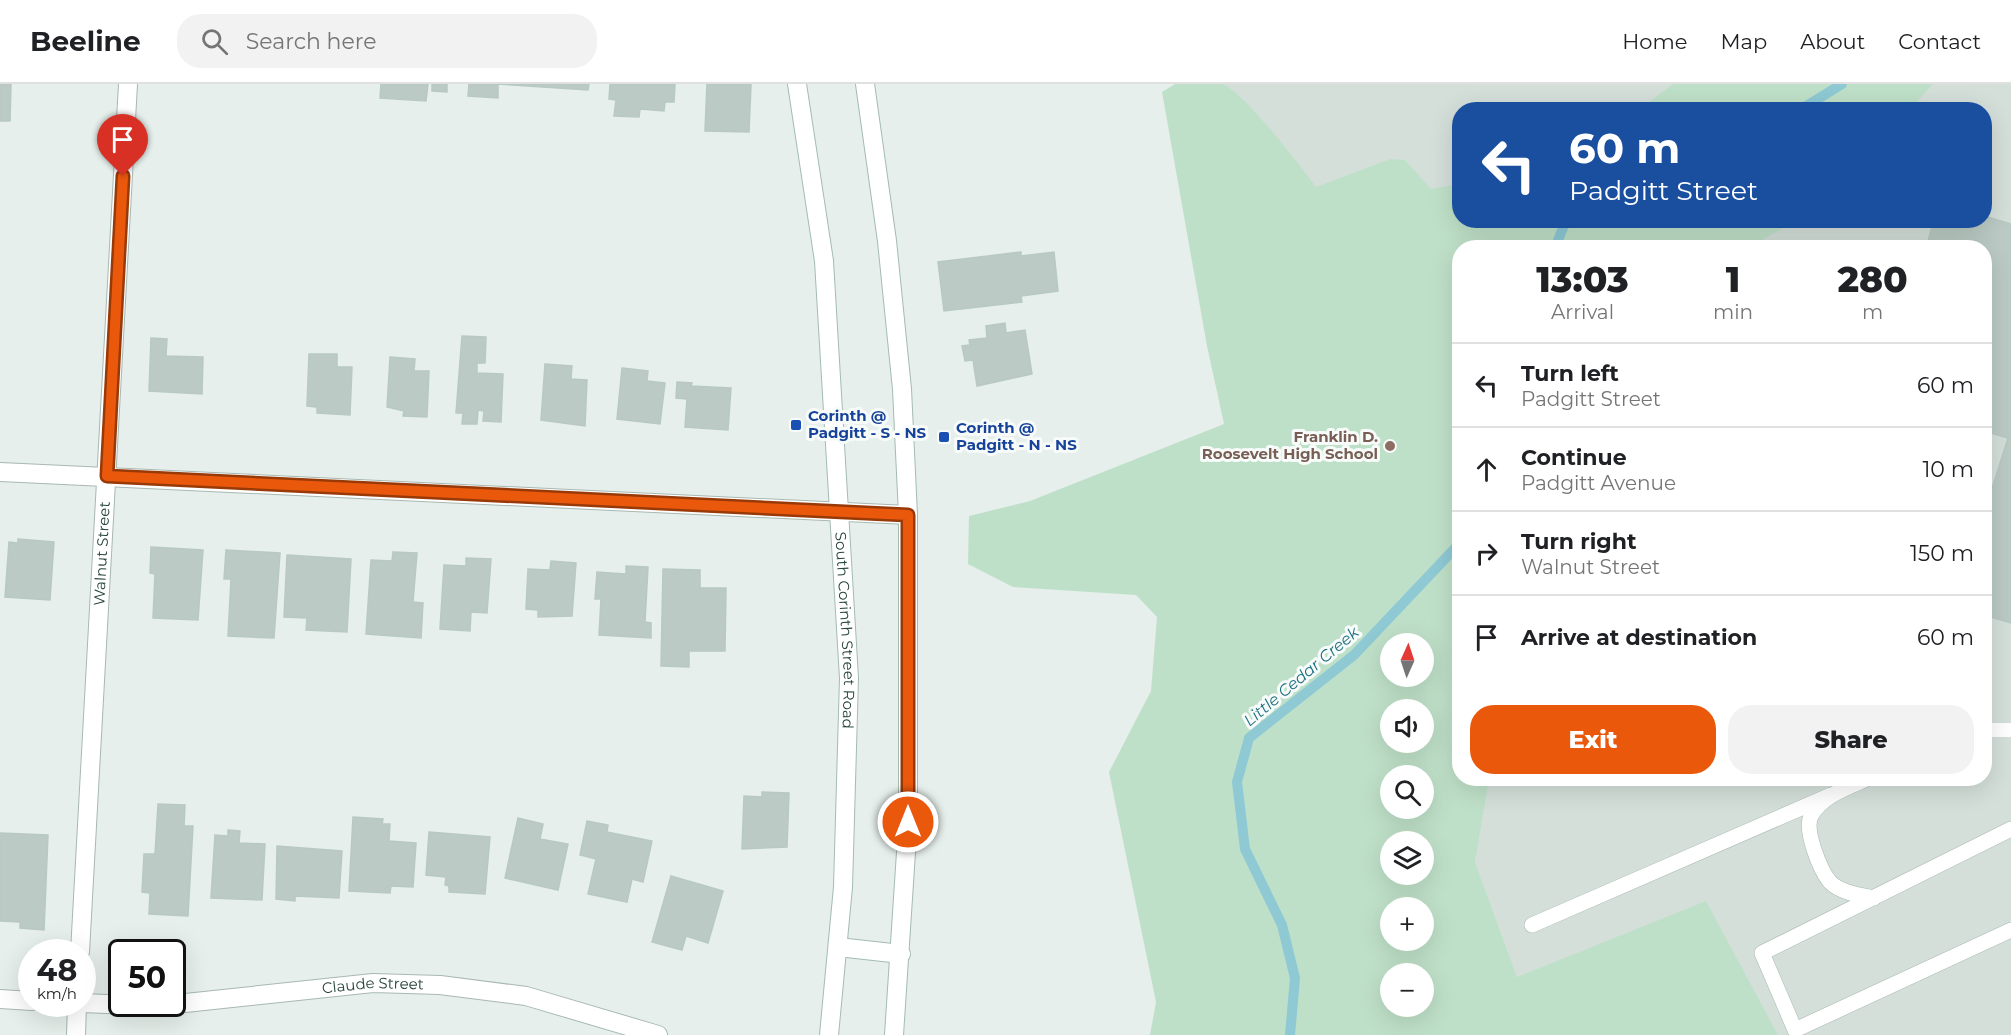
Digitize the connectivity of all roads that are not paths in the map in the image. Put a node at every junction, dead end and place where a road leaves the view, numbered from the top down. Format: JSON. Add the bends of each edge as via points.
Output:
{"nodes":[{"id":1,"x":128,"y":84,"type":"edge"},
{"id":2,"x":797,"y":84,"type":"edge"},
{"id":3,"x":865,"y":84,"type":"edge"},
{"id":4,"x":0,"y":472,"type":"edge"},
{"id":5,"x":107,"y":476,"type":"junction"},
{"id":6,"x":838,"y":512,"type":"junction"},
{"id":7,"x":908,"y":515,"type":"junction"},
{"id":8,"x":1992,"y":730,"type":"edge"},
{"id":9,"x":2011,"y":730,"type":"edge"},
{"id":10,"x":1851,"y":786,"type":"edge"},
{"id":11,"x":1831,"y":795,"type":"junction"},
{"id":12,"x":2011,"y":829,"type":"edge"},
{"id":13,"x":1874,"y":898,"type":"junction"},
{"id":14,"x":1533,"y":925,"type":"dead end"},
{"id":15,"x":2011,"y":930,"type":"edge"},
{"id":16,"x":81,"y":939,"type":"edge"},
{"id":17,"x":838,"y":947,"type":"junction"},
{"id":18,"x":901,"y":954,"type":"junction"},
{"id":19,"x":0,"y":999,"type":"edge"},
{"id":20,"x":18,"y":1000,"type":"edge"},
{"id":21,"x":96,"y":1004,"type":"edge"},
{"id":22,"x":77,"y":1017,"type":"edge"},
{"id":23,"x":76,"y":1035,"type":"edge"},
{"id":24,"x":658,"y":1035,"type":"edge"},
{"id":25,"x":829,"y":1035,"type":"edge"},
{"id":26,"x":894,"y":1035,"type":"edge"}],
"edges":[{"from":1,"to":5,"type":"street","name":"Walnut Street"},
{"from":2,"to":6,"type":"street","name":"South Corinth Street Road","via":[[824,261]]},
{"from":3,"to":7,"type":"street","via":[[900,378]]},
{"from":4,"to":5,"type":"street"},
{"from":5,"to":6,"type":"street"},
{"from":5,"to":16,"type":"street","name":"Walnut Street"},
{"from":6,"to":7,"type":"street"},
{"from":6,"to":17,"type":"street","name":"South Corinth Street Road","via":[[849,678]]},
{"from":7,"to":18,"type":"street","via":[[908,822]]},
{"from":8,"to":9,"type":"lane"},
{"from":10,"to":11,"type":"lane"},
{"from":11,"to":13,"type":"lane","via":[[1811,817],[1809,836],[1830,881],[1849,893]]},
{"from":11,"to":14,"type":"lane"},
{"from":12,"to":13,"type":"lane"},
{"from":13,"to":15,"type":"lane","via":[[1761,953],[1795,1030]]},
{"from":17,"to":18,"type":"street"},
{"from":17,"to":25,"type":"street","name":"South Corinth Street Road"},
{"from":18,"to":26,"type":"street"},
{"from":19,"to":20,"type":"street"},
{"from":21,"to":24,"type":"street","name":"Claude Street","via":[[157,1006],[373,983],[440,985],[526,996]]},
{"from":22,"to":23,"type":"street"}]}
